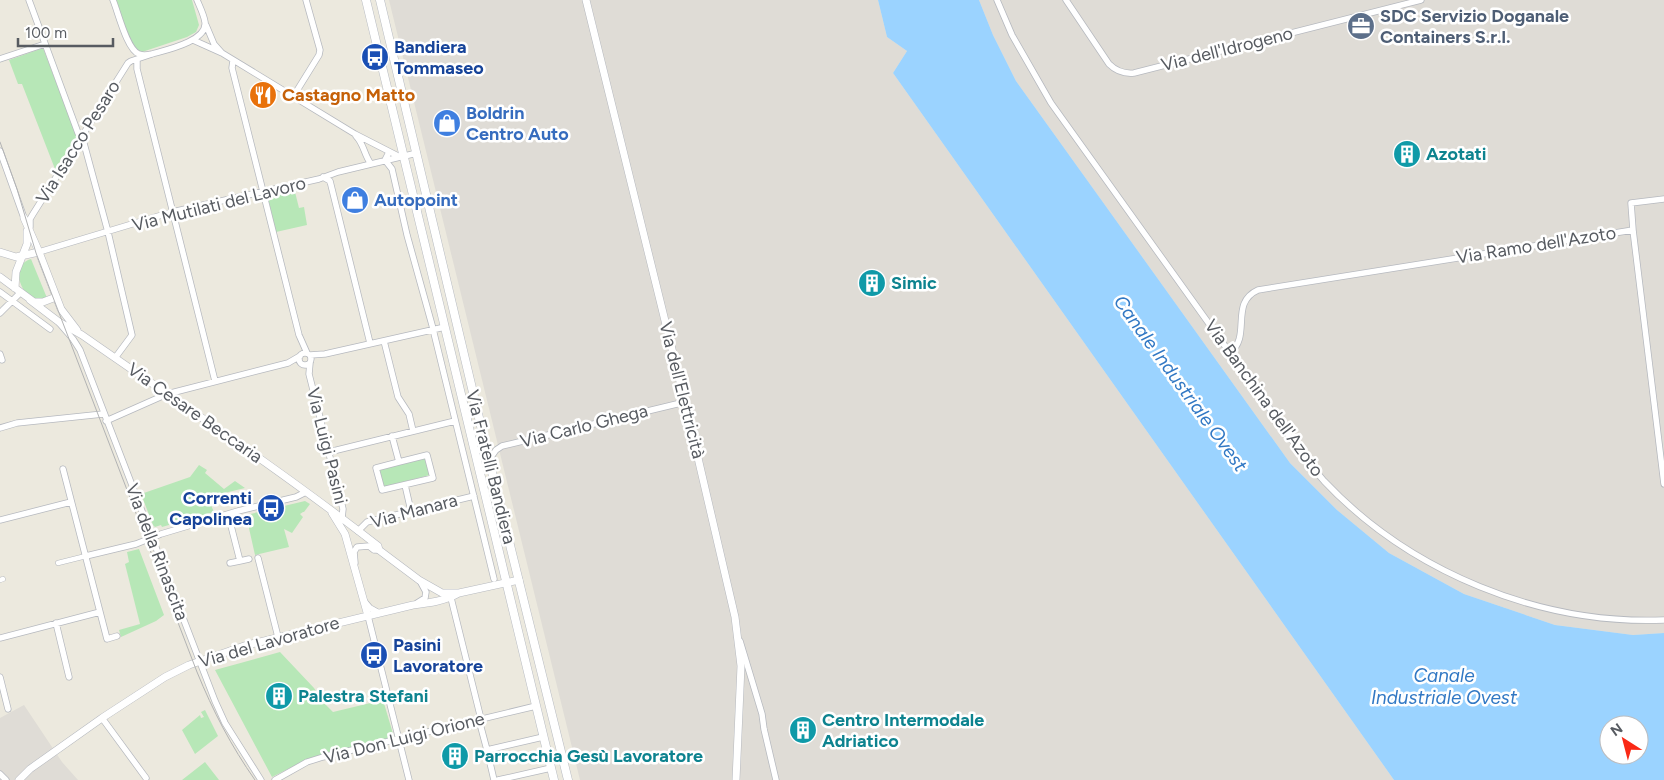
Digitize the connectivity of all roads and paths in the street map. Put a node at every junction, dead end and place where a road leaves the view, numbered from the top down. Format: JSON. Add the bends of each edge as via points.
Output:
{"nodes":[{"id":1,"x":29,"y":0,"type":"edge"},
{"id":2,"x":113,"y":0,"type":"edge"},
{"id":3,"x":197,"y":0,"type":"edge"},
{"id":4,"x":306,"y":0,"type":"edge"},
{"id":5,"x":366,"y":0,"type":"edge"},
{"id":6,"x":380,"y":0,"type":"edge"},
{"id":7,"x":586,"y":0,"type":"edge"},
{"id":8,"x":996,"y":0,"type":"edge"},
{"id":9,"x":1066,"y":0,"type":"edge"},
{"id":10,"x":1421,"y":0,"type":"edge"},
{"id":11,"x":205,"y":22,"type":"junction"},
{"id":12,"x":192,"y":40,"type":"junction"},
{"id":13,"x":45,"y":44,"type":"junction"},
{"id":14,"x":222,"y":53,"type":"junction"},
{"id":15,"x":152,"y":54,"type":"junction"},
{"id":16,"x":0,"y":59,"type":"edge"},
{"id":17,"x":136,"y":59,"type":"junction"},
{"id":18,"x":233,"y":60,"type":"junction"},
{"id":19,"x":293,"y":97,"type":"junction"},
{"id":20,"x":82,"y":136,"type":"junction"},
{"id":21,"x":366,"y":143,"type":"junction"},
{"id":22,"x":0,"y":151,"type":"edge"},
{"id":23,"x":389,"y":152,"type":"junction"},
{"id":24,"x":417,"y":153,"type":"junction"},
{"id":25,"x":402,"y":157,"type":"junction"},
{"id":26,"x":385,"y":160,"type":"junction"},
{"id":27,"x":371,"y":164,"type":"junction"},
{"id":28,"x":335,"y":173,"type":"junction"},
{"id":29,"x":323,"y":177,"type":"junction"},
{"id":30,"x":330,"y":182,"type":"junction"},
{"id":31,"x":263,"y":191,"type":"junction"},
{"id":32,"x":1664,"y":199,"type":"edge"},
{"id":33,"x":172,"y":212,"type":"junction"},
{"id":34,"x":24,"y":218,"type":"junction"},
{"id":35,"x":1633,"y":230,"type":"junction"},
{"id":36,"x":30,"y":231,"type":"junction"},
{"id":37,"x":108,"y":232,"type":"junction"},
{"id":38,"x":0,"y":252,"type":"edge"},
{"id":39,"x":39,"y":252,"type":"junction"},
{"id":40,"x":21,"y":257,"type":"junction"},
{"id":41,"x":0,"y":277,"type":"edge"},
{"id":42,"x":18,"y":290,"type":"junction"},
{"id":43,"x":0,"y":292,"type":"edge"},
{"id":44,"x":56,"y":297,"type":"junction"},
{"id":45,"x":30,"y":300,"type":"junction"},
{"id":46,"x":12,"y":301,"type":"junction"},
{"id":47,"x":0,"y":313,"type":"edge"},
{"id":48,"x":59,"y":322,"type":"junction"},
{"id":49,"x":445,"y":327,"type":"junction"},
{"id":50,"x":433,"y":329,"type":"junction"},
{"id":51,"x":50,"y":330,"type":"dead end"},
{"id":52,"x":82,"y":335,"type":"junction"},
{"id":53,"x":384,"y":341,"type":"junction"},
{"id":54,"x":370,"y":343,"type":"junction"},
{"id":55,"x":1230,"y":353,"type":"junction"},
{"id":56,"x":115,"y":358,"type":"junction"},
{"id":57,"x":306,"y":359,"type":"junction"},
{"id":58,"x":214,"y":381,"type":"junction"},
{"id":59,"x":167,"y":394,"type":"junction"},
{"id":60,"x":685,"y":402,"type":"junction"},
{"id":61,"x":103,"y":414,"type":"junction"},
{"id":62,"x":106,"y":421,"type":"junction"},
{"id":63,"x":455,"y":421,"type":"junction"},
{"id":64,"x":0,"y":428,"type":"edge"},
{"id":65,"x":413,"y":431,"type":"junction"},
{"id":66,"x":392,"y":436,"type":"junction"},
{"id":67,"x":329,"y":452,"type":"junction"},
{"id":68,"x":489,"y":460,"type":"junction"},
{"id":69,"x":399,"y":462,"type":"junction"},
{"id":70,"x":63,"y":469,"type":"dead end"},
{"id":71,"x":1664,"y":484,"type":"edge"},
{"id":72,"x":404,"y":485,"type":"junction"},
{"id":73,"x":306,"y":492,"type":"junction"},
{"id":74,"x":474,"y":496,"type":"junction"},
{"id":75,"x":71,"y":502,"type":"junction"},
{"id":76,"x":329,"y":509,"type":"junction"},
{"id":77,"x":411,"y":511,"type":"junction"},
{"id":78,"x":228,"y":514,"type":"junction"},
{"id":79,"x":342,"y":518,"type":"junction"},
{"id":80,"x":0,"y":520,"type":"edge"},
{"id":81,"x":358,"y":531,"type":"junction"},
{"id":82,"x":151,"y":538,"type":"junction"},
{"id":83,"x":379,"y":550,"type":"junction"},
{"id":84,"x":86,"y":556,"type":"junction"},
{"id":85,"x":258,"y":558,"type":"dead end"},
{"id":86,"x":249,"y":559,"type":"dead end"},
{"id":87,"x":240,"y":561,"type":"junction"},
{"id":88,"x":58,"y":563,"type":"dead end"},
{"id":89,"x":230,"y":563,"type":"dead end"},
{"id":90,"x":355,"y":567,"type":"junction"},
{"id":91,"x":494,"y":579,"type":"dead end"},
{"id":92,"x":419,"y":580,"type":"junction"},
{"id":93,"x":520,"y":580,"type":"junction"},
{"id":94,"x":506,"y":583,"type":"junction"},
{"id":95,"x":459,"y":593,"type":"junction"},
{"id":96,"x":451,"y":598,"type":"junction"},
{"id":97,"x":364,"y":600,"type":"junction"},
{"id":98,"x":413,"y":605,"type":"junction"},
{"id":99,"x":100,"y":612,"type":"junction"},
{"id":100,"x":380,"y":613,"type":"junction"},
{"id":101,"x":368,"y":616,"type":"junction"},
{"id":102,"x":1664,"y":620,"type":"edge"},
{"id":103,"x":56,"y":623,"type":"junction"},
{"id":104,"x":370,"y":624,"type":"junction"},
{"id":105,"x":738,"y":634,"type":"junction"},
{"id":106,"x":117,"y":636,"type":"dead end"},
{"id":107,"x":278,"y":637,"type":"junction"},
{"id":108,"x":0,"y":638,"type":"edge"},
{"id":109,"x":200,"y":660,"type":"junction"},
{"id":110,"x":69,"y":676,"type":"dead end"},
{"id":111,"x":0,"y":677,"type":"edge"},
{"id":112,"x":536,"y":706,"type":"junction"},
{"id":113,"x":8,"y":709,"type":"dead end"},
{"id":114,"x":102,"y":718,"type":"junction"},
{"id":115,"x":480,"y":719,"type":"junction"},
{"id":116,"x":543,"y":736,"type":"junction"},
{"id":117,"x":399,"y":738,"type":"junction"},
{"id":118,"x":486,"y":750,"type":"junction"},
{"id":119,"x":551,"y":768,"type":"junction"},
{"id":120,"x":0,"y":774,"type":"edge"},
{"id":121,"x":146,"y":778,"type":"dead end"},
{"id":122,"x":6,"y":780,"type":"edge"},
{"id":123,"x":19,"y":780,"type":"edge"},
{"id":124,"x":261,"y":780,"type":"edge"},
{"id":125,"x":275,"y":780,"type":"edge"},
{"id":126,"x":409,"y":780,"type":"edge"},
{"id":127,"x":494,"y":780,"type":"edge"},
{"id":128,"x":498,"y":780,"type":"edge"},
{"id":129,"x":554,"y":780,"type":"edge"},
{"id":130,"x":568,"y":780,"type":"edge"},
{"id":131,"x":736,"y":780,"type":"edge"},
{"id":132,"x":776,"y":780,"type":"edge"}],
"edges":[{"from":1,"to":13,"type":"street"},
{"from":2,"to":15,"type":"street","via":[[129,45],[138,54]]},
{"from":3,"to":11,"type":"street"},
{"from":4,"to":19,"type":"street","via":[[320,55]]},
{"from":5,"to":25,"type":"main road","name":"Via Fratelli Bandiera"},
{"from":6,"to":24,"type":"main road","name":"Via Fratelli Bandiera"},
{"from":7,"to":60,"type":"street","name":"Via dell'Elettricità"},
{"from":8,"to":55,"type":"street","name":"Via Banchina dell'Azoto","via":[[1051,103]]},
{"from":9,"to":10,"type":"street","name":"Via dell'Idrogeno","via":[[1109,64],[1120,72],[1131,73]]},
{"from":11,"to":12,"type":"street","via":[[201,35]]},
{"from":11,"to":14,"type":"street","via":[[214,44]]},
{"from":12,"to":14,"type":"street"},
{"from":12,"to":15,"type":"street"},
{"from":13,"to":16,"type":"street"},
{"from":13,"to":20,"type":"street","via":[[78,133]]},
{"from":14,"to":18,"type":"street"},
{"from":15,"to":17,"type":"street"},
{"from":17,"to":20,"type":"street","name":"Via Isacco Pesaro","via":[[128,63]]},
{"from":17,"to":33,"type":"street"},
{"from":18,"to":19,"type":"street"},
{"from":18,"to":31,"type":"street","name":"Via Luigi Pasini","via":[[232,68]]},
{"from":19,"to":21,"type":"street"},
{"from":20,"to":36,"type":"street","name":"Via Isacco Pesaro","via":[[31,217]]},
{"from":20,"to":37,"type":"street"},
{"from":21,"to":23,"type":"street"},
{"from":21,"to":27,"type":"street","via":[[367,159]]},
{"from":22,"to":34,"type":"street"},
{"from":23,"to":25,"type":"street"},
{"from":23,"to":26,"type":"street"},
{"from":24,"to":25,"type":"street"},
{"from":24,"to":68,"type":"main road","name":"Via Fratelli Bandiera"},
{"from":25,"to":26,"type":"street","name":"Via Mutilati del Lavoro"},
{"from":25,"to":49,"type":"main road","name":"Via Fratelli Bandiera"},
{"from":26,"to":27,"type":"street","name":"Via Mutilati del Lavoro"},
{"from":26,"to":50,"type":"street","name":"Via Fratelli Bandiera","via":[[392,169]]},
{"from":27,"to":28,"type":"street","name":"Via Mutilati del Lavoro"},
{"from":28,"to":29,"type":"street","name":"Via Mutilati del Lavoro"},
{"from":28,"to":30,"type":"street"},
{"from":29,"to":30,"type":"street"},
{"from":29,"to":31,"type":"street","name":"Via Mutilati del Lavoro"},
{"from":30,"to":54,"type":"street"},
{"from":31,"to":33,"type":"street","name":"Via Mutilati del Lavoro"},
{"from":31,"to":57,"type":"street","name":"Via Luigi Pasini"},
{"from":32,"to":35,"type":"street","via":[[1630,203]]},
{"from":33,"to":37,"type":"street","name":"Via Mutilati del Lavoro"},
{"from":33,"to":58,"type":"street"},
{"from":34,"to":36,"type":"street"},
{"from":34,"to":40,"type":"street","via":[[28,240]]},
{"from":35,"to":55,"type":"street","name":"Via Ramo dell'Azoto","via":[[1258,290],[1243,304],[1239,341]]},
{"from":35,"to":71,"type":"street","name":"Via Ramo dell'Azoto"},
{"from":36,"to":39,"type":"street"},
{"from":37,"to":39,"type":"street","name":"Via Mutilati del Lavoro"},
{"from":37,"to":56,"type":"street","via":[[132,335]]},
{"from":38,"to":40,"type":"street"},
{"from":39,"to":40,"type":"street"},
{"from":39,"to":44,"type":"street"},
{"from":40,"to":42,"type":"street","via":[[16,272]]},
{"from":41,"to":42,"type":"street"},
{"from":42,"to":45,"type":"street"},
{"from":42,"to":46,"type":"street"},
{"from":43,"to":46,"type":"street"},
{"from":44,"to":45,"type":"street","via":[[41,303]]},
{"from":44,"to":52,"type":"street","via":[[64,314]]},
{"from":45,"to":48,"type":"street","name":"Via Cesare Beccaria"},
{"from":46,"to":47,"type":"street"},
{"from":46,"to":51,"type":"street"},
{"from":48,"to":52,"type":"street","name":"Via Cesare Beccaria"},
{"from":48,"to":61,"type":"street","name":"Via della Rinascita","via":[[78,346]]},
{"from":49,"to":50,"type":"street"},
{"from":49,"to":94,"type":"main road","name":"Via Fratelli Bandiera"},
{"from":50,"to":53,"type":"street"},
{"from":50,"to":63,"type":"street","name":"Via Fratelli Bandiera"},
{"from":52,"to":56,"type":"street","name":"Via Cesare Beccaria"},
{"from":53,"to":54,"type":"street"},
{"from":53,"to":65,"type":"street","via":[[398,397],[409,414]]},
{"from":54,"to":57,"type":"street"},
{"from":55,"to":102,"type":"street","name":"Via Banchina dell'Azoto","via":[[1324,481],[1361,515],[1425,560],[1504,596],[1550,609],[1603,618]]},
{"from":56,"to":59,"type":"street","name":"Via Cesare Beccaria"},
{"from":57,"to":58,"type":"street"},
{"from":57,"to":67,"type":"street","name":"Via Luigi Pasini"},
{"from":58,"to":59,"type":"street"},
{"from":59,"to":62,"type":"street"},
{"from":59,"to":73,"type":"street","name":"Via Cesare Beccaria"},
{"from":60,"to":68,"type":"street","name":"Via Carlo Ghega","via":[[502,446]]},
{"from":60,"to":105,"type":"street","name":"Via dell'Elettricità"},
{"from":61,"to":62,"type":"street","name":"Via della Rinascita"},
{"from":61,"to":64,"type":"street","via":[[17,423]]},
{"from":62,"to":82,"type":"street","name":"Via della Rinascita"},
{"from":63,"to":65,"type":"street"},
{"from":63,"to":74,"type":"street","name":"Via Fratelli Bandiera"},
{"from":65,"to":66,"type":"street"},
{"from":66,"to":67,"type":"street"},
{"from":66,"to":69,"type":"street"},
{"from":67,"to":79,"type":"street","name":"Via Luigi Pasini","via":[[343,509]]},
{"from":68,"to":93,"type":"main road","name":"Via Fratelli Bandiera"},
{"from":69,"to":72,"type":"street","via":[[376,468],[382,490]]},
{"from":69,"to":72,"type":"street","via":[[427,455],[433,478]]},
{"from":70,"to":75,"type":"street"},
{"from":72,"to":77,"type":"street"},
{"from":73,"to":76,"type":"street","name":"Via Cesare Beccaria"},
{"from":73,"to":78,"type":"street","via":[[296,498]]},
{"from":74,"to":77,"type":"street","name":"Via Manara"},
{"from":74,"to":91,"type":"street","name":"Via Fratelli Bandiera"},
{"from":75,"to":80,"type":"street"},
{"from":75,"to":84,"type":"street"},
{"from":76,"to":79,"type":"street","name":"Via Cesare Beccaria"},
{"from":76,"to":90,"type":"street","name":"Via Cesare Beccaria","via":[[345,534]]},
{"from":77,"to":81,"type":"street","name":"Via Manara","via":[[367,522]]},
{"from":78,"to":82,"type":"street"},
{"from":78,"to":87,"type":"street"},
{"from":79,"to":81,"type":"street","name":"Via Cesare Beccaria"},
{"from":81,"to":83,"type":"street","name":"Via Cesare Beccaria"},
{"from":82,"to":84,"type":"street"},
{"from":82,"to":109,"type":"street","name":"Via della Rinascita"},
{"from":83,"to":90,"type":"street","via":[[369,546],[357,547]]},
{"from":83,"to":92,"type":"street","name":"Via Cesare Beccaria"},
{"from":84,"to":88,"type":"street"},
{"from":84,"to":99,"type":"street"},
{"from":85,"to":107,"type":"street"},
{"from":86,"to":87,"type":"street"},
{"from":87,"to":89,"type":"street"},
{"from":90,"to":97,"type":"street","name":"Via Cesare Beccaria"},
{"from":92,"to":95,"type":"street","name":"Via Cesare Beccaria","via":[[442,593]]},
{"from":92,"to":98,"type":"street","via":[[426,592],[425,598]]},
{"from":93,"to":94,"type":"street","name":"Via del Lavoratore"},
{"from":93,"to":130,"type":"main road","name":"Via Fratelli Bandiera"},
{"from":94,"to":95,"type":"street","name":"Via del Lavoratore"},
{"from":94,"to":112,"type":"main road","name":"Via Fratelli Bandiera"},
{"from":95,"to":96,"type":"street","name":"Via del Lavoratore"},
{"from":96,"to":98,"type":"street","name":"Via del Lavoratore"},
{"from":96,"to":115,"type":"street"},
{"from":97,"to":100,"type":"street"},
{"from":97,"to":101,"type":"street","name":"Via Cesare Beccaria"},
{"from":98,"to":100,"type":"street","name":"Via del Lavoratore"},
{"from":99,"to":103,"type":"street"},
{"from":99,"to":106,"type":"street","via":[[107,639]]},
{"from":100,"to":101,"type":"street","name":"Via del Lavoratore"},
{"from":100,"to":104,"type":"street"},
{"from":101,"to":104,"type":"street"},
{"from":101,"to":107,"type":"street","name":"Via del Lavoratore"},
{"from":103,"to":108,"type":"street"},
{"from":103,"to":110,"type":"street"},
{"from":104,"to":117,"type":"street"},
{"from":105,"to":131,"type":"street","via":[[741,666]]},
{"from":105,"to":132,"type":"street","name":"Via dell'Elettricità","via":[[762,714]]},
{"from":107,"to":109,"type":"street","name":"Via del Lavoratore"},
{"from":109,"to":114,"type":"street","name":"Via del Lavoratore","via":[[165,677]]},
{"from":109,"to":124,"type":"street","name":"Via della Rinascita","via":[[225,723]]},
{"from":111,"to":113,"type":"street"},
{"from":112,"to":115,"type":"street","name":"Via Don Luigi Orione"},
{"from":112,"to":116,"type":"main road","name":"Via Fratelli Bandiera"},
{"from":114,"to":121,"type":"street"},
{"from":114,"to":123,"type":"street","name":"Via del Lavoratore"},
{"from":115,"to":117,"type":"street","name":"Via Don Luigi Orione"},
{"from":115,"to":118,"type":"street"},
{"from":116,"to":118,"type":"street"},
{"from":116,"to":119,"type":"main road","name":"Via Fratelli Bandiera"},
{"from":117,"to":125,"type":"street","name":"Via Don Luigi Orione","via":[[307,762]]},
{"from":117,"to":126,"type":"street"},
{"from":118,"to":127,"type":"street"},
{"from":119,"to":128,"type":"street"},
{"from":119,"to":129,"type":"main road","name":"Via Fratelli Bandiera"},
{"from":120,"to":122,"type":"street"}]}
